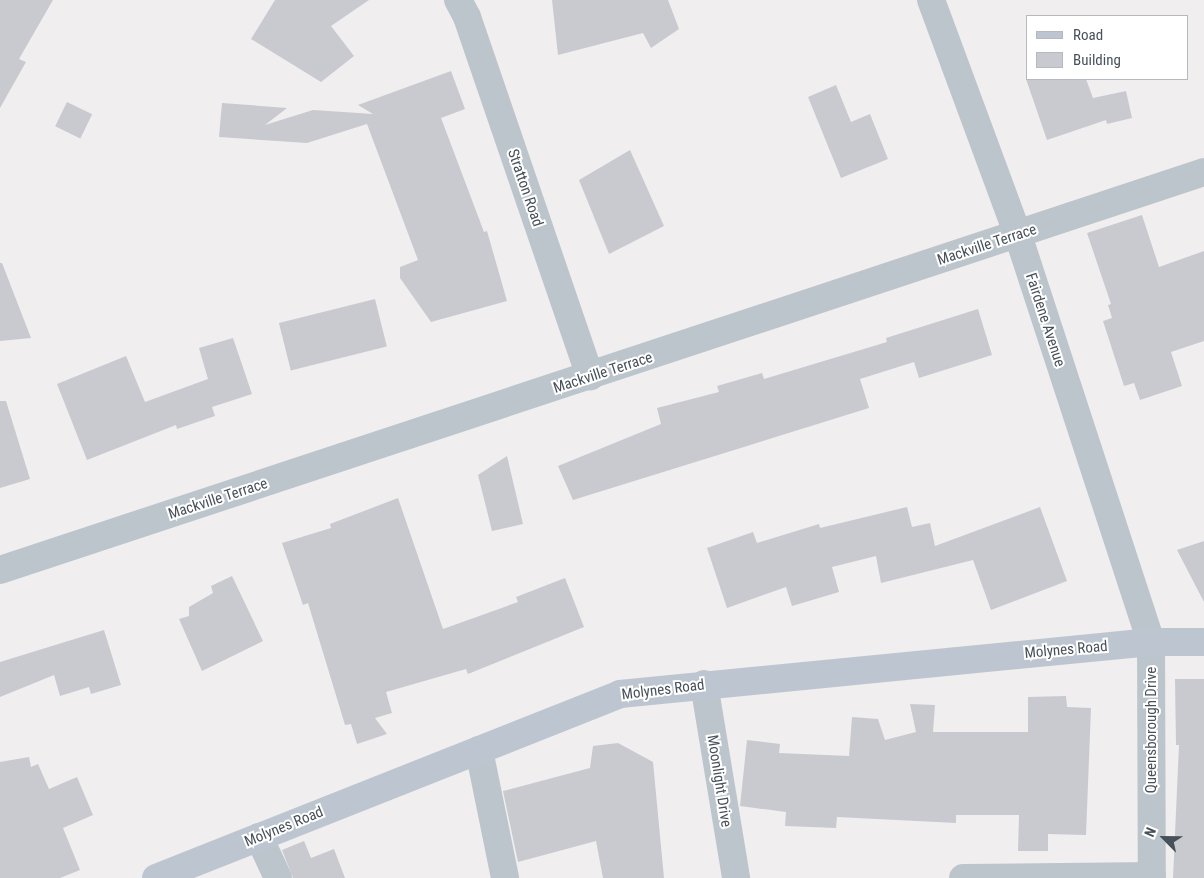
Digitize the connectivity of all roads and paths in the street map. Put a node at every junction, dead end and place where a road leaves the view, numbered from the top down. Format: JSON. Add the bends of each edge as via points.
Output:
{"nodes":[{"id":1,"x":458,"y":0,"type":"edge"},
{"id":2,"x":931,"y":0,"type":"edge"},
{"id":3,"x":1204,"y":172,"type":"edge"},
{"id":4,"x":1018,"y":235,"type":"junction"},
{"id":5,"x":590,"y":377,"type":"junction"},
{"id":6,"x":0,"y":570,"type":"edge"},
{"id":7,"x":1151,"y":642,"type":"junction"},
{"id":8,"x":1204,"y":642,"type":"edge"},
{"id":9,"x":704,"y":684,"type":"junction"},
{"id":10,"x":479,"y":750,"type":"junction"},
{"id":11,"x":259,"y":837,"type":"junction"},
{"id":12,"x":1152,"y":877,"type":"edge"},
{"id":13,"x":156,"y":878,"type":"edge"},
{"id":14,"x":278,"y":878,"type":"edge"},
{"id":15,"x":505,"y":878,"type":"edge"},
{"id":16,"x":736,"y":878,"type":"edge"},
{"id":17,"x":972,"y":878,"type":"edge"}],
"edges":[{"from":1,"to":5,"type":"street","name":"Stratton Road","via":[[467,17]]},
{"from":2,"to":4,"type":"street","name":"Fairdene Avenue"},
{"from":3,"to":4,"type":"street","name":"Mackville Terrace"},
{"from":4,"to":5,"type":"street","name":"Mackville Terrace"},
{"from":4,"to":7,"type":"street","name":"Fairdene Avenue"},
{"from":5,"to":6,"type":"street","name":"Mackville Terrace"},
{"from":7,"to":8,"type":"main road","name":"Molynes Road"},
{"from":7,"to":9,"type":"main road","name":"Molynes Road"},
{"from":7,"to":12,"type":"street","name":"Queensborough Drive"},
{"from":9,"to":10,"type":"main road","name":"Molynes Road","via":[[620,694]]},
{"from":9,"to":16,"type":"street","name":"Moonlight Drive"},
{"from":10,"to":11,"type":"main road","name":"Molynes Road"},
{"from":10,"to":15,"type":"street"},
{"from":11,"to":13,"type":"main road","name":"Molynes Road"},
{"from":11,"to":14,"type":"street"},
{"from":12,"to":17,"type":"street"}]}
